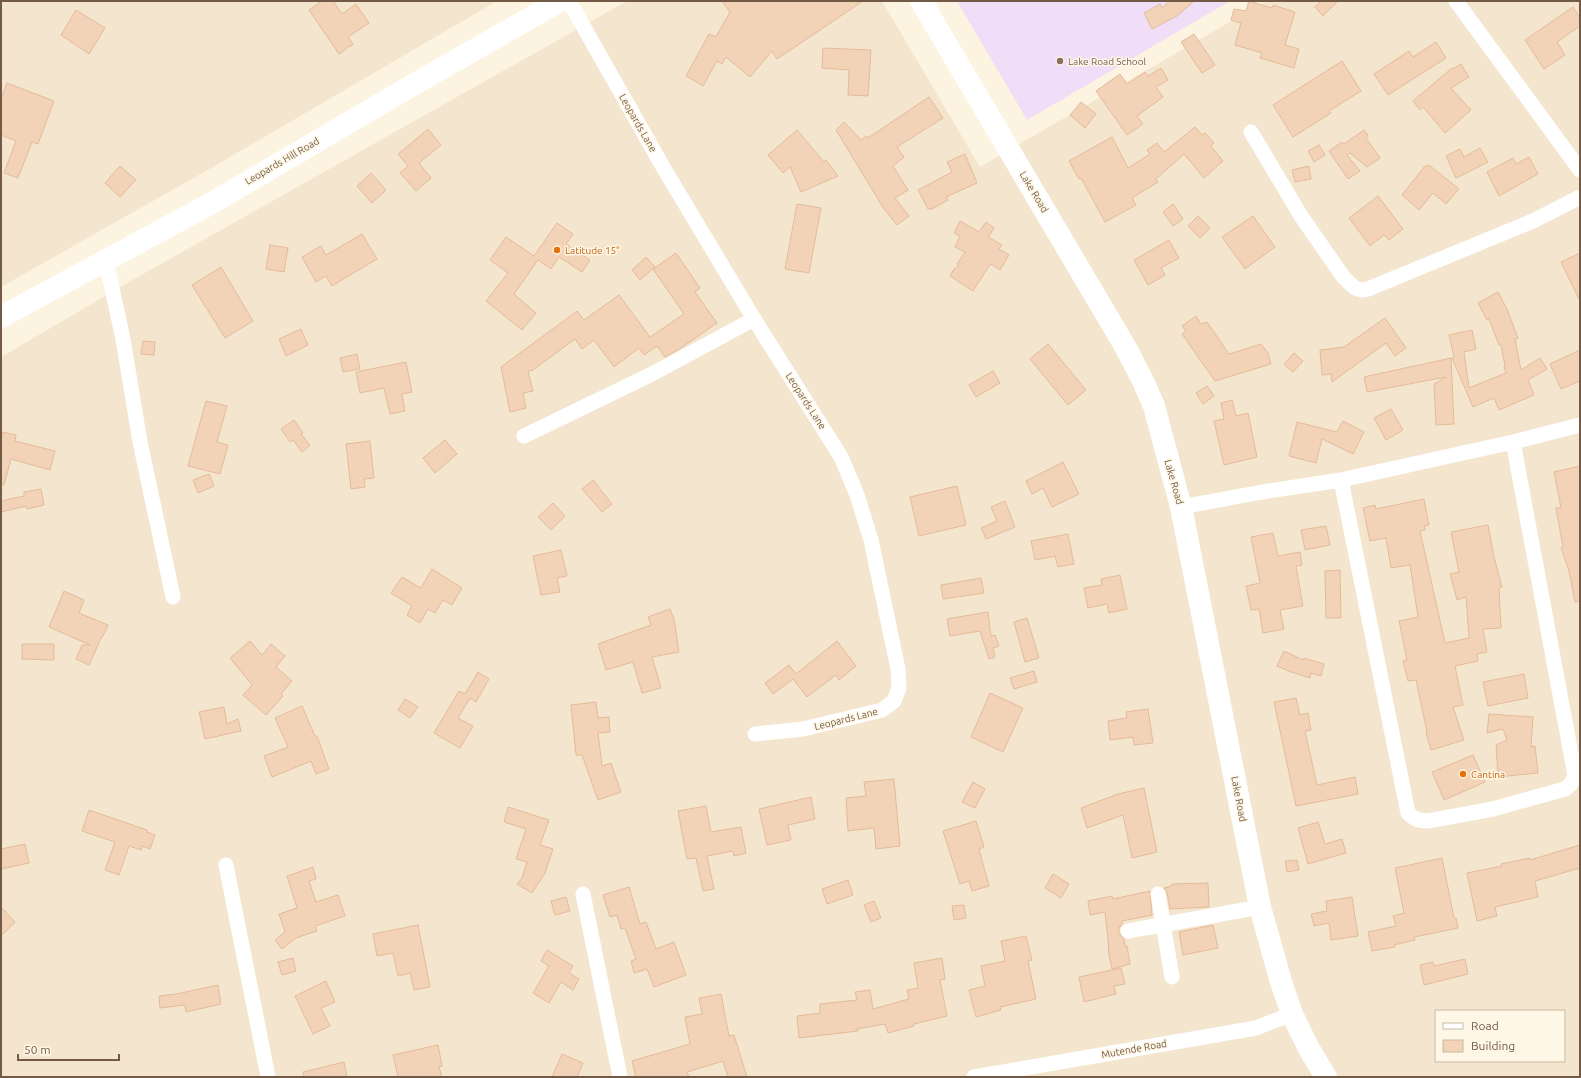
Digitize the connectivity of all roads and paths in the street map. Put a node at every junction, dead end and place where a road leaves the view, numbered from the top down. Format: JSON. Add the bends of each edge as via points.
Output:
{"nodes":[{"id":1,"x":560,"y":1,"type":"edge"},
{"id":2,"x":569,"y":1,"type":"edge"},
{"id":3,"x":921,"y":1,"type":"edge"},
{"id":4,"x":1456,"y":1,"type":"edge"},
{"id":5,"x":1251,"y":132,"type":"dead end"},
{"id":6,"x":1580,"y":170,"type":"edge"},
{"id":7,"x":1580,"y":197,"type":"edge"},
{"id":8,"x":106,"y":261,"type":"junction"},
{"id":9,"x":1,"y":317,"type":"edge"},
{"id":10,"x":754,"y":320,"type":"junction"},
{"id":11,"x":1580,"y":425,"type":"edge"},
{"id":12,"x":524,"y":436,"type":"dead end"},
{"id":13,"x":1513,"y":442,"type":"junction"},
{"id":14,"x":1341,"y":480,"type":"junction"},
{"id":15,"x":1182,"y":507,"type":"junction"},
{"id":16,"x":173,"y":597,"type":"dead end"},
{"id":17,"x":755,"y":734,"type":"dead end"},
{"id":18,"x":226,"y":865,"type":"dead end"},
{"id":19,"x":583,"y":894,"type":"dead end"},
{"id":20,"x":1158,"y":894,"type":"dead end"},
{"id":21,"x":1260,"y":907,"type":"junction"},
{"id":22,"x":1163,"y":925,"type":"junction"},
{"id":23,"x":1128,"y":931,"type":"dead end"},
{"id":24,"x":1172,"y":977,"type":"dead end"},
{"id":25,"x":1292,"y":1014,"type":"junction"},
{"id":26,"x":268,"y":1077,"type":"edge"},
{"id":27,"x":620,"y":1077,"type":"edge"},
{"id":28,"x":974,"y":1077,"type":"edge"},
{"id":29,"x":1326,"y":1077,"type":"edge"}],
"edges":[{"from":1,"to":8,"type":"main road","name":"Leopards Hill Road","via":[[210,204]]},
{"from":2,"to":10,"type":"street","name":"Leopards Lane"},
{"from":3,"to":15,"type":"main road","name":"Lake Road","via":[[1126,348],[1154,406]]},
{"from":4,"to":6,"type":"street"},
{"from":5,"to":7,"type":"street","via":[[1301,216],[1344,278],[1361,290],[1533,221]]},
{"from":8,"to":9,"type":"main road","name":"Leopards Hill Road"},
{"from":8,"to":16,"type":"street","via":[[123,339],[140,442]]},
{"from":10,"to":12,"type":"street","via":[[652,374]]},
{"from":10,"to":17,"type":"street","name":"Leopards Lane","via":[[841,457],[857,495],[871,540],[898,669],[899,688],[894,701],[882,710],[803,729]]},
{"from":11,"to":13,"type":"street"},
{"from":13,"to":14,"type":"street"},
{"from":13,"to":14,"type":"street","via":[[1574,775],[1571,784],[1565,790],[1493,809],[1428,821],[1419,821],[1408,813]]},
{"from":14,"to":15,"type":"street"},
{"from":15,"to":21,"type":"main road","name":"Lake Road"},
{"from":18,"to":26,"type":"street"},
{"from":19,"to":27,"type":"street"},
{"from":20,"to":22,"type":"street"},
{"from":21,"to":22,"type":"street"},
{"from":21,"to":25,"type":"main road","name":"Lake Road"},
{"from":22,"to":23,"type":"street"},
{"from":22,"to":24,"type":"street"},
{"from":25,"to":28,"type":"street","name":"Mutende Road","via":[[1256,1028]]},
{"from":25,"to":29,"type":"main road","name":"Lake Road"}]}
